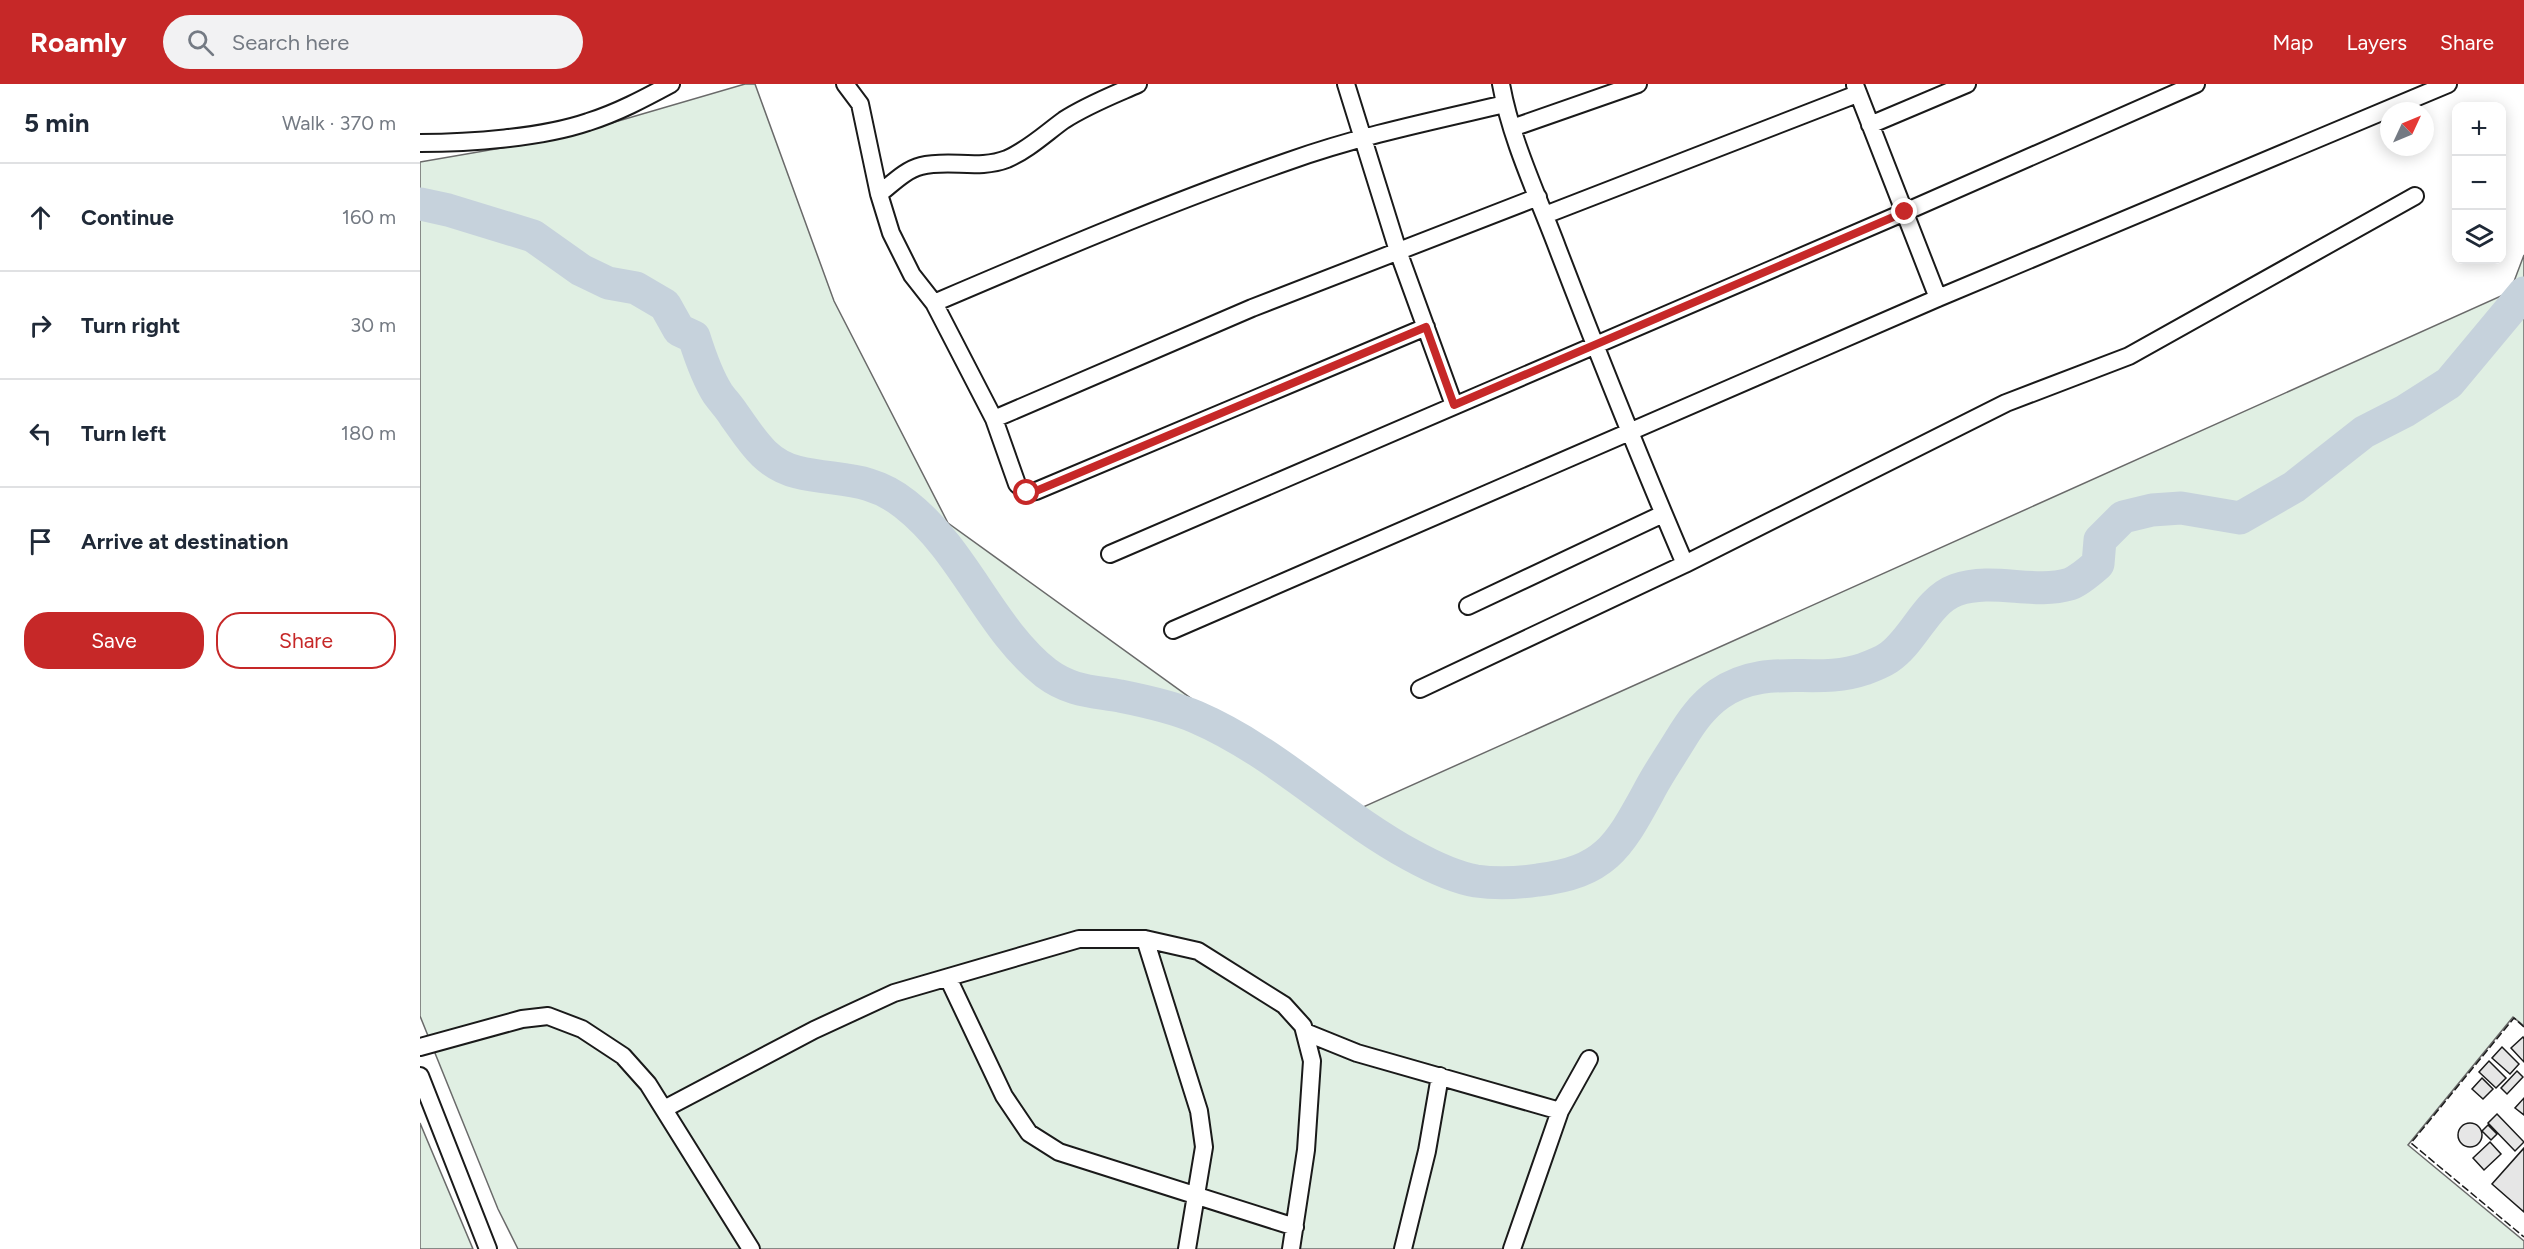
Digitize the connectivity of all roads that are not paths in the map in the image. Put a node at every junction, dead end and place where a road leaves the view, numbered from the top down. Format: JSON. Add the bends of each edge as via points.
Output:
{"nodes":[{"id":1,"x":845,"y":84,"type":"edge"},
{"id":2,"x":1138,"y":84,"type":"edge"},
{"id":3,"x":1346,"y":84,"type":"edge"},
{"id":4,"x":1501,"y":84,"type":"edge"},
{"id":5,"x":1638,"y":84,"type":"edge"},
{"id":6,"x":1967,"y":84,"type":"edge"},
{"id":7,"x":2196,"y":84,"type":"edge"},
{"id":8,"x":2448,"y":84,"type":"edge"},
{"id":9,"x":666,"y":85,"type":"edge"},
{"id":10,"x":1856,"y":89,"type":"edge"},
{"id":11,"x":1504,"y":104,"type":"junction"},
{"id":12,"x":1870,"y":125,"type":"junction"},
{"id":13,"x":1512,"y":128,"type":"junction"},
{"id":14,"x":1361,"y":138,"type":"junction"},
{"id":15,"x":420,"y":143,"type":"edge"},
{"id":16,"x":879,"y":194,"type":"junction"},
{"id":17,"x":2415,"y":196,"type":"dead end"},
{"id":18,"x":1538,"y":197,"type":"junction"},
{"id":19,"x":1905,"y":212,"type":"junction"},
{"id":20,"x":1545,"y":215,"type":"junction"},
{"id":21,"x":1398,"y":251,"type":"junction"},
{"id":22,"x":1938,"y":298,"type":"junction"},
{"id":23,"x":934,"y":303,"type":"junction"},
{"id":24,"x":1426,"y":327,"type":"junction"},
{"id":25,"x":1594,"y":345,"type":"junction"},
{"id":26,"x":1454,"y":405,"type":"junction"},
{"id":27,"x":994,"y":419,"type":"junction"},
{"id":28,"x":1628,"y":431,"type":"junction"},
{"id":29,"x":1663,"y":514,"type":"junction"},
{"id":30,"x":1110,"y":554,"type":"dead end"},
{"id":31,"x":1684,"y":564,"type":"junction"},
{"id":32,"x":1468,"y":606,"type":"dead end"},
{"id":33,"x":1173,"y":630,"type":"dead end"},
{"id":34,"x":1420,"y":689,"type":"dead end"},
{"id":35,"x":1145,"y":939,"type":"junction"},
{"id":36,"x":948,"y":978,"type":"junction"},
{"id":37,"x":1305,"y":1032,"type":"junction"},
{"id":38,"x":420,"y":1047,"type":"edge"},
{"id":39,"x":1589,"y":1059,"type":"dead end"},
{"id":40,"x":420,"y":1076,"type":"edge"},
{"id":41,"x":1440,"y":1076,"type":"junction"},
{"id":42,"x":664,"y":1109,"type":"junction"},
{"id":43,"x":1560,"y":1111,"type":"junction"},
{"id":44,"x":1196,"y":1197,"type":"junction"},
{"id":45,"x":1294,"y":1227,"type":"junction"},
{"id":46,"x":488,"y":1249,"type":"edge"},
{"id":47,"x":751,"y":1249,"type":"edge"},
{"id":48,"x":1187,"y":1249,"type":"edge"},
{"id":49,"x":1291,"y":1249,"type":"edge"},
{"id":50,"x":1403,"y":1249,"type":"edge"},
{"id":51,"x":1512,"y":1249,"type":"edge"}],
"edges":[{"from":1,"to":16,"type":"street","via":[[860,104]]},
{"from":2,"to":16,"type":"street","via":[[1091,104],[1006,159],[989,164],[921,166]]},
{"from":3,"to":14,"type":"street"},
{"from":4,"to":11,"type":"street"},
{"from":5,"to":13,"type":"street"},
{"from":6,"to":12,"type":"street"},
{"from":7,"to":19,"type":"street"},
{"from":8,"to":22,"type":"street"},
{"from":9,"to":15,"type":"street","via":[[586,123],[503,138]]},
{"from":10,"to":12,"type":"street"},
{"from":10,"to":20,"type":"street"},
{"from":11,"to":13,"type":"street"},
{"from":11,"to":14,"type":"street"},
{"from":12,"to":19,"type":"street"},
{"from":13,"to":18,"type":"street"},
{"from":14,"to":21,"type":"street"},
{"from":14,"to":23,"type":"street","via":[[1142,214]]},
{"from":16,"to":23,"type":"street","via":[[903,258]]},
{"from":17,"to":31,"type":"street","via":[[2129,356],[2006,403]]},
{"from":18,"to":20,"type":"street"},
{"from":18,"to":21,"type":"street"},
{"from":19,"to":22,"type":"street"},
{"from":19,"to":25,"type":"street"},
{"from":20,"to":25,"type":"street"},
{"from":21,"to":24,"type":"street"},
{"from":21,"to":27,"type":"street","via":[[1252,308]]},
{"from":22,"to":28,"type":"street"},
{"from":23,"to":27,"type":"street"},
{"from":24,"to":26,"type":"street"},
{"from":24,"to":27,"type":"street","via":[[1027,493],[1017,484]]},
{"from":25,"to":26,"type":"street"},
{"from":25,"to":28,"type":"street"},
{"from":26,"to":30,"type":"street"},
{"from":28,"to":29,"type":"street"},
{"from":28,"to":33,"type":"street"},
{"from":29,"to":31,"type":"street"},
{"from":29,"to":32,"type":"street"},
{"from":31,"to":34,"type":"street"},
{"from":35,"to":36,"type":"street","via":[[1079,939]]},
{"from":35,"to":37,"type":"street","via":[[1198,951],[1284,1005]]},
{"from":35,"to":44,"type":"street","via":[[1199,1111],[1204,1147]]},
{"from":36,"to":42,"type":"street","via":[[894,993]]},
{"from":36,"to":44,"type":"street","via":[[1004,1096],[1029,1133],[1059,1152]]},
{"from":37,"to":41,"type":"street","via":[[1357,1053]]},
{"from":37,"to":45,"type":"street","via":[[1312,1061],[1306,1150]]},
{"from":38,"to":42,"type":"street","via":[[522,1018],[548,1016],[582,1029],[622,1056]]},
{"from":39,"to":43,"type":"street"},
{"from":40,"to":46,"type":"street"},
{"from":41,"to":43,"type":"street"},
{"from":41,"to":50,"type":"street"},
{"from":42,"to":47,"type":"street"},
{"from":43,"to":51,"type":"street"},
{"from":44,"to":45,"type":"street"},
{"from":44,"to":48,"type":"street"},
{"from":45,"to":49,"type":"street"}]}
